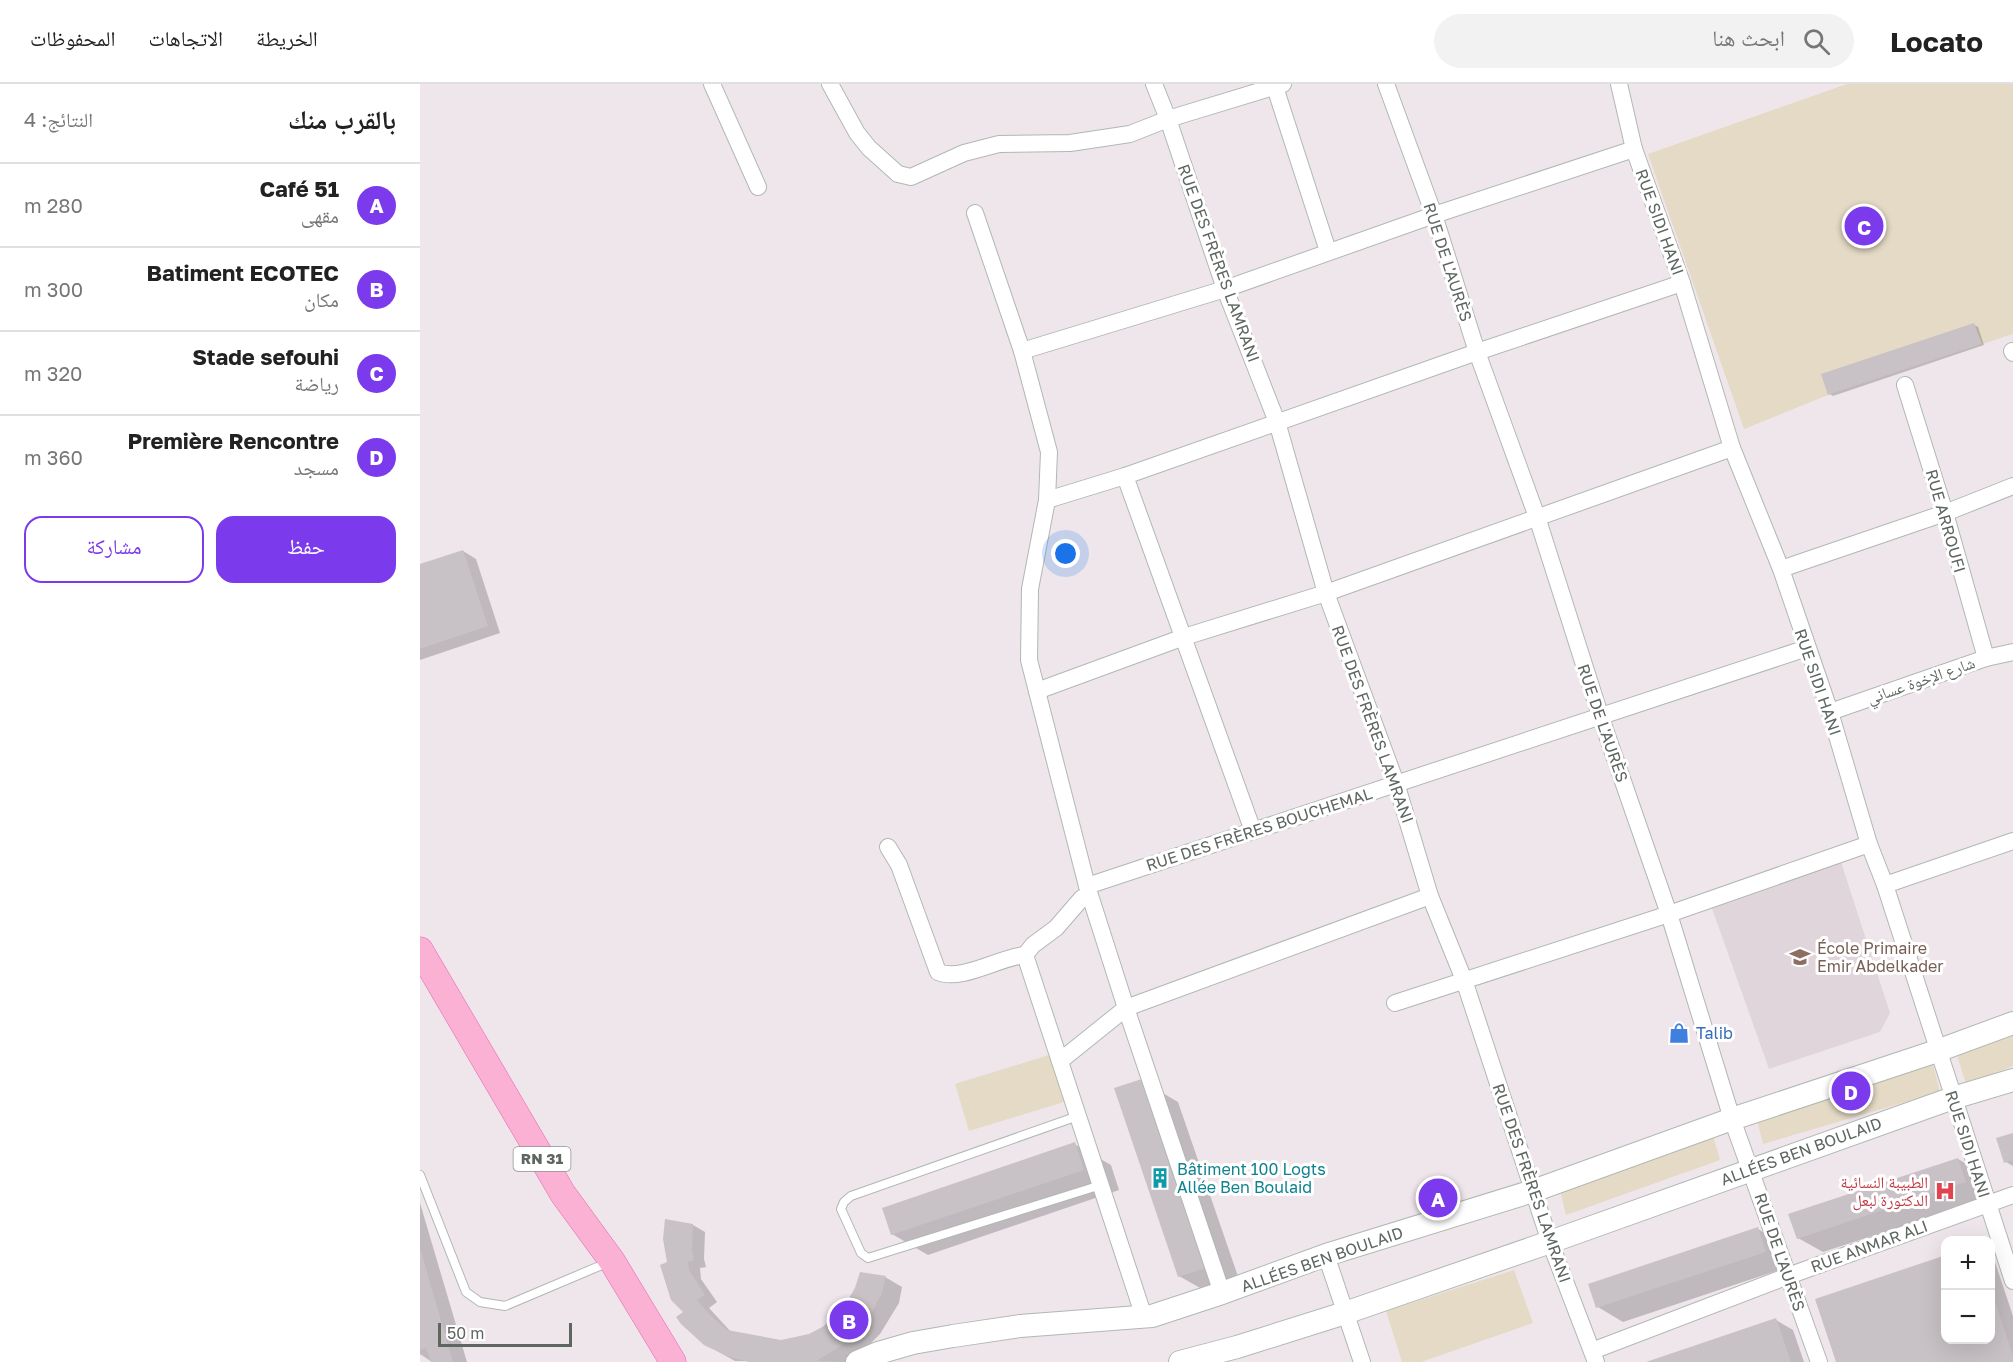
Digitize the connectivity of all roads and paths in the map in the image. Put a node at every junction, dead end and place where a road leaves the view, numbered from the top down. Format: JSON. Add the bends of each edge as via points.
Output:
{"nodes":[{"id":1,"x":712,"y":84,"type":"edge"},
{"id":2,"x":830,"y":84,"type":"edge"},
{"id":3,"x":1154,"y":84,"type":"edge"},
{"id":4,"x":1386,"y":84,"type":"edge"},
{"id":5,"x":1619,"y":84,"type":"edge"},
{"id":6,"x":1277,"y":85,"type":"edge"},
{"id":7,"x":1168,"y":119,"type":"junction"},
{"id":8,"x":1634,"y":149,"type":"junction"},
{"id":9,"x":758,"y":187,"type":"dead end"},
{"id":10,"x":975,"y":213,"type":"dead end"},
{"id":11,"x":1434,"y":215,"type":"junction"},
{"id":12,"x":1328,"y":251,"type":"junction"},
{"id":13,"x":1682,"y":283,"type":"junction"},
{"id":14,"x":1225,"y":289,"type":"junction"},
{"id":15,"x":1022,"y":351,"type":"junction"},
{"id":16,"x":1477,"y":352,"type":"junction"},
{"id":17,"x":1905,"y":385,"type":"dead end"},
{"id":18,"x":1277,"y":422,"type":"junction"},
{"id":19,"x":1732,"y":448,"type":"junction"},
{"id":20,"x":1125,"y":476,"type":"junction"},
{"id":21,"x":2013,"y":486,"type":"edge"},
{"id":22,"x":1047,"y":500,"type":"junction"},
{"id":23,"x":1945,"y":513,"type":"junction"},
{"id":24,"x":1537,"y":517,"type":"junction"},
{"id":25,"x":1781,"y":569,"type":"junction"},
{"id":26,"x":1326,"y":593,"type":"junction"},
{"id":27,"x":1184,"y":637,"type":"junction"},
{"id":28,"x":1807,"y":648,"type":"junction"},
{"id":29,"x":2013,"y":652,"type":"edge"},
{"id":30,"x":1986,"y":658,"type":"junction"},
{"id":31,"x":1037,"y":691,"type":"junction"},
{"id":32,"x":1830,"y":712,"type":"junction"},
{"id":33,"x":1600,"y":717,"type":"junction"},
{"id":34,"x":1396,"y":783,"type":"junction"},
{"id":35,"x":1253,"y":831,"type":"junction"},
{"id":36,"x":2013,"y":841,"type":"edge"},
{"id":37,"x":1869,"y":844,"type":"junction"},
{"id":38,"x":888,"y":847,"type":"dead end"},
{"id":39,"x":1885,"y":885,"type":"junction"},
{"id":40,"x":1085,"y":892,"type":"junction"},
{"id":41,"x":1430,"y":896,"type":"junction"},
{"id":42,"x":1669,"y":914,"type":"junction"},
{"id":43,"x":420,"y":950,"type":"edge"},
{"id":44,"x":1025,"y":955,"type":"junction"},
{"id":45,"x":1464,"y":980,"type":"junction"},
{"id":46,"x":1395,"y":1004,"type":"dead end"},
{"id":47,"x":1126,"y":1008,"type":"junction"},
{"id":48,"x":2013,"y":1023,"type":"edge"},
{"id":49,"x":1937,"y":1051,"type":"junction"},
{"id":50,"x":1060,"y":1061,"type":"junction"},
{"id":51,"x":2013,"y":1080,"type":"edge"},
{"id":52,"x":1953,"y":1098,"type":"junction"},
{"id":53,"x":1078,"y":1116,"type":"junction"},
{"id":54,"x":1732,"y":1119,"type":"junction"},
{"id":55,"x":1751,"y":1169,"type":"junction"},
{"id":56,"x":420,"y":1175,"type":"edge"},
{"id":57,"x":1101,"y":1185,"type":"junction"},
{"id":58,"x":1533,"y":1191,"type":"junction"},
{"id":59,"x":2013,"y":1195,"type":"edge"},
{"id":60,"x":1987,"y":1203,"type":"junction"},
{"id":61,"x":1550,"y":1242,"type":"junction"},
{"id":62,"x":1326,"y":1255,"type":"junction"},
{"id":63,"x":612,"y":1261,"type":"junction"},
{"id":64,"x":1788,"y":1276,"type":"junction"},
{"id":65,"x":2013,"y":1281,"type":"edge"},
{"id":66,"x":1222,"y":1293,"type":"junction"},
{"id":67,"x":1345,"y":1313,"type":"junction"},
{"id":68,"x":1144,"y":1317,"type":"junction"},
{"id":69,"x":1594,"y":1356,"type":"edge"},
{"id":70,"x":673,"y":1362,"type":"edge"},
{"id":71,"x":857,"y":1362,"type":"edge"},
{"id":72,"x":1180,"y":1362,"type":"edge"},
{"id":73,"x":1362,"y":1362,"type":"edge"},
{"id":74,"x":1819,"y":1362,"type":"edge"}],
"edges":[{"from":1,"to":9,"type":"street"},
{"from":2,"to":7,"type":"street","via":[[863,140],[890,167],[911,177],[964,153],[999,144],[1070,143],[1130,134]]},
{"from":3,"to":7,"type":"street","name":"RUE DES FRÈRES LAMRANI"},
{"from":4,"to":11,"type":"street","name":"RUE DE L'AURÈS"},
{"from":5,"to":8,"type":"street","name":"RUE SIDI HANI"},
{"from":6,"to":7,"type":"street"},
{"from":6,"to":12,"type":"street"},
{"from":7,"to":14,"type":"street","name":"RUE DES FRÈRES LAMRANI"},
{"from":8,"to":11,"type":"street"},
{"from":8,"to":13,"type":"street","name":"RUE SIDI HANI"},
{"from":10,"to":15,"type":"street"},
{"from":11,"to":12,"type":"street"},
{"from":11,"to":16,"type":"street","name":"RUE DE L'AURÈS"},
{"from":12,"to":14,"type":"street"},
{"from":13,"to":16,"type":"street"},
{"from":13,"to":19,"type":"street","name":"RUE SIDI HANI"},
{"from":14,"to":15,"type":"street"},
{"from":14,"to":18,"type":"street","name":"RUE DES FRÈRES LAMRANI"},
{"from":15,"to":22,"type":"street","via":[[1049,452]]},
{"from":16,"to":18,"type":"street"},
{"from":16,"to":24,"type":"street","name":"RUE DE L'AURÈS"},
{"from":17,"to":23,"type":"street","name":"RUE ARROUFI"},
{"from":18,"to":20,"type":"street"},
{"from":18,"to":26,"type":"street","name":"RUE DES FRÈRES LAMRANI"},
{"from":19,"to":24,"type":"street"},
{"from":19,"to":25,"type":"street","name":"RUE SIDI HANI"},
{"from":20,"to":22,"type":"street"},
{"from":20,"to":27,"type":"street"},
{"from":21,"to":23,"type":"street"},
{"from":22,"to":31,"type":"street","via":[[1030,589],[1029,660]]},
{"from":23,"to":25,"type":"street"},
{"from":23,"to":30,"type":"street","name":"RUE ARROUFI"},
{"from":24,"to":26,"type":"street"},
{"from":24,"to":33,"type":"street","name":"RUE DE L'AURÈS"},
{"from":25,"to":28,"type":"street","name":"RUE SIDI HANI"},
{"from":26,"to":27,"type":"street"},
{"from":26,"to":34,"type":"street","name":"RUE DES FRÈRES LAMRANI"},
{"from":27,"to":31,"type":"street"},
{"from":27,"to":35,"type":"street"},
{"from":28,"to":32,"type":"street","name":"RUE SIDI HANI"},
{"from":28,"to":33,"type":"street","name":"RUE DES FRÈRES BOUCHEMAL"},
{"from":29,"to":30,"type":"street","name":"شارع الإخوة عساني"},
{"from":30,"to":32,"type":"street","name":"شارع الإخوة عساني"},
{"from":31,"to":40,"type":"street"},
{"from":32,"to":37,"type":"street","name":"RUE SIDI HANI"},
{"from":33,"to":34,"type":"street","name":"RUE DES FRÈRES BOUCHEMAL"},
{"from":33,"to":42,"type":"street","name":"RUE DE L'AURÈS"},
{"from":34,"to":35,"type":"street","name":"RUE DES FRÈRES BOUCHEMAL"},
{"from":34,"to":41,"type":"street","name":"RUE DES FRÈRES LAMRANI"},
{"from":35,"to":40,"type":"street","name":"RUE DES FRÈRES BOUCHEMAL"},
{"from":36,"to":39,"type":"street"},
{"from":37,"to":39,"type":"street","name":"RUE SIDI HANI"},
{"from":37,"to":42,"type":"street"},
{"from":38,"to":44,"type":"street","via":[[899,865],[938,972],[957,974]]},
{"from":39,"to":49,"type":"street","name":"RUE SIDI HANI"},
{"from":40,"to":44,"type":"street","via":[[1056,928]]},
{"from":40,"to":47,"type":"street"},
{"from":41,"to":45,"type":"street","name":"RUE DES FRÈRES LAMRANI"},
{"from":41,"to":47,"type":"street"},
{"from":42,"to":45,"type":"street"},
{"from":42,"to":54,"type":"street","name":"RUE DE L'AURÈS"},
{"from":43,"to":63,"type":"main road","number":"RN 31","via":[[563,1194]]},
{"from":44,"to":50,"type":"street"},
{"from":45,"to":46,"type":"street"},
{"from":45,"to":58,"type":"street","name":"RUE DES FRÈRES LAMRANI"},
{"from":47,"to":50,"type":"street"},
{"from":47,"to":66,"type":"street"},
{"from":48,"to":49,"type":"main road","name":"ALLÉES BEN BOULAID"},
{"from":49,"to":52,"type":"street","name":"RUE SIDI HANI"},
{"from":49,"to":54,"type":"main road","name":"ALLÉES BEN BOULAID"},
{"from":50,"to":53,"type":"street"},
{"from":51,"to":52,"type":"main road","name":"ALLÉES BEN BOULAID"},
{"from":52,"to":55,"type":"main road","name":"ALLÉES BEN BOULAID"},
{"from":52,"to":60,"type":"street","name":"RUE SIDI HANI"},
{"from":53,"to":57,"type":"street"},
{"from":53,"to":57,"type":"lane","via":[[851,1196],[841,1209],[861,1253],[868,1258]]},
{"from":54,"to":55,"type":"street","name":"RUE DE L'AURÈS"},
{"from":54,"to":58,"type":"main road","name":"ALLÉES BEN BOULAID"},
{"from":55,"to":61,"type":"main road","name":"ALLÉES BEN BOULAID"},
{"from":55,"to":64,"type":"street","name":"RUE DE L'AURÈS"},
{"from":56,"to":63,"type":"lane","via":[[466,1292],[480,1302],[505,1306]]},
{"from":57,"to":68,"type":"street"},
{"from":58,"to":61,"type":"street","name":"RUE DES FRÈRES LAMRANI"},
{"from":58,"to":62,"type":"main road","name":"ALLÉES BEN BOULAID"},
{"from":59,"to":60,"type":"street","name":"RUE ANMAR ALI"},
{"from":60,"to":64,"type":"street","name":"RUE ANMAR ALI"},
{"from":60,"to":65,"type":"street","name":"RUE SIDI HANI"},
{"from":61,"to":67,"type":"main road","name":"ALLÉES BEN BOULAID"},
{"from":61,"to":69,"type":"street","name":"RUE DES FRÈRES LAMRANI"},
{"from":62,"to":66,"type":"main road","name":"ALLÉES BEN BOULAID"},
{"from":62,"to":67,"type":"street"},
{"from":63,"to":70,"type":"main road","number":"RN 31"},
{"from":64,"to":69,"type":"street","name":"RUE ANMAR ALI"},
{"from":64,"to":74,"type":"street","name":"RUE DE L'AURÈS"},
{"from":66,"to":68,"type":"main road","name":"ALLÉES BEN BOULAID"},
{"from":67,"to":72,"type":"main road","name":"ALLÉES BEN BOULAID"},
{"from":67,"to":73,"type":"street"},
{"from":68,"to":71,"type":"main road","name":"ALLÉES BEN BOULAID","via":[[1020,1326],[913,1343]]}]}
